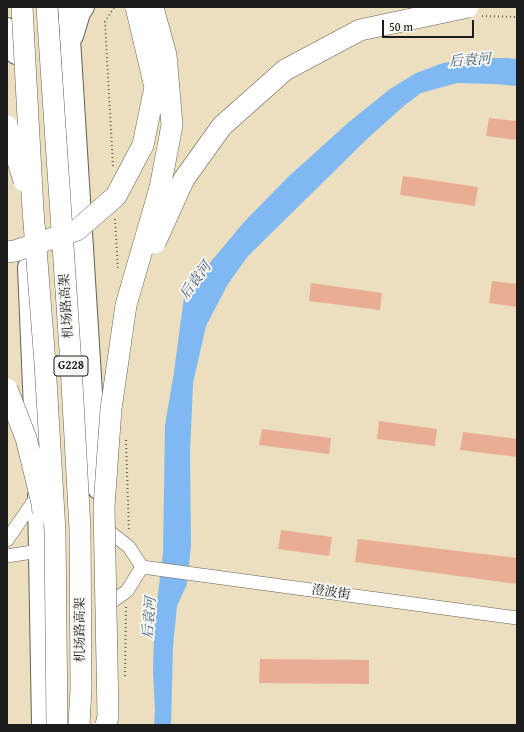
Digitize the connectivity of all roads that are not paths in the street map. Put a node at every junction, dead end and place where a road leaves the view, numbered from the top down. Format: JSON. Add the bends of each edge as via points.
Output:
{"nodes":[{"id":1,"x":12,"y":7,"type":"edge"},
{"id":2,"x":22,"y":7,"type":"edge"},
{"id":3,"x":47,"y":7,"type":"edge"},
{"id":4,"x":68,"y":7,"type":"edge"},
{"id":5,"x":84,"y":7,"type":"edge"},
{"id":6,"x":145,"y":7,"type":"edge"},
{"id":7,"x":468,"y":7,"type":"edge"},
{"id":8,"x":7,"y":28,"type":"edge"},
{"id":9,"x":71,"y":44,"type":"junction"},
{"id":10,"x":16,"y":54,"type":"junction"},
{"id":11,"x":7,"y":126,"type":"edge"},
{"id":12,"x":33,"y":210,"type":"junction"},
{"id":13,"x":7,"y":252,"type":"edge"},
{"id":14,"x":126,"y":305,"type":"junction"},
{"id":15,"x":7,"y":390,"type":"edge"},
{"id":16,"x":38,"y":495,"type":"junction"},
{"id":17,"x":101,"y":525,"type":"junction"},
{"id":18,"x":7,"y":540,"type":"edge"},
{"id":19,"x":39,"y":551,"type":"junction"},
{"id":20,"x":7,"y":556,"type":"edge"},
{"id":21,"x":143,"y":567,"type":"junction"},
{"id":22,"x":101,"y":608,"type":"junction"},
{"id":23,"x":517,"y":618,"type":"edge"},
{"id":24,"x":57,"y":642,"type":"junction"},
{"id":25,"x":42,"y":725,"type":"edge"},
{"id":26,"x":58,"y":725,"type":"edge"},
{"id":27,"x":79,"y":725,"type":"edge"},
{"id":28,"x":101,"y":725,"type":"edge"},
{"id":29,"x":106,"y":725,"type":"edge"}],
"edges":[{"from":1,"to":10,"type":"main road"},
{"from":2,"to":12,"type":"highway","name":"机场路高架","number":"G228","bridge":true},
{"from":3,"to":27,"type":"highway","name":"机场路高架","number":"G228","bridge":true,"via":[[80,529]]},
{"from":4,"to":9,"type":"main road"},
{"from":5,"to":9,"type":"main road"},
{"from":6,"to":13,"type":"highway","bridge":true,"via":[[155,87],[143,145],[116,196],[77,230]]},
{"from":6,"to":14,"type":"highway","bridge":true,"via":[[166,55],[172,125],[160,188]]},
{"from":7,"to":14,"type":"highway","bridge":true,"via":[[360,30],[285,70],[222,126],[184,179]]},
{"from":8,"to":10,"type":"main road"},
{"from":9,"to":17,"type":"main road"},
{"from":10,"to":16,"type":"main road"},
{"from":11,"to":12,"type":"highway","bridge":true},
{"from":12,"to":24,"type":"highway","name":"机场路高架","number":"G228","bridge":true,"via":[[55,532]]},
{"from":14,"to":29,"type":"highway","bridge":true,"via":[[111,409],[104,506],[108,716]]},
{"from":15,"to":24,"type":"highway","bridge":true,"via":[[26,438],[42,503]]},
{"from":16,"to":18,"type":"street"},
{"from":16,"to":19,"type":"main road"},
{"from":17,"to":21,"type":"street","via":[[129,547]]},
{"from":17,"to":22,"type":"main road"},
{"from":19,"to":20,"type":"street"},
{"from":19,"to":25,"type":"main road"},
{"from":21,"to":22,"type":"street","via":[[127,591]]},
{"from":21,"to":23,"type":"street","name":"澄波街"},
{"from":22,"to":28,"type":"main road"},
{"from":24,"to":26,"type":"highway","name":"机场路高架","number":"G228","bridge":true}]}
